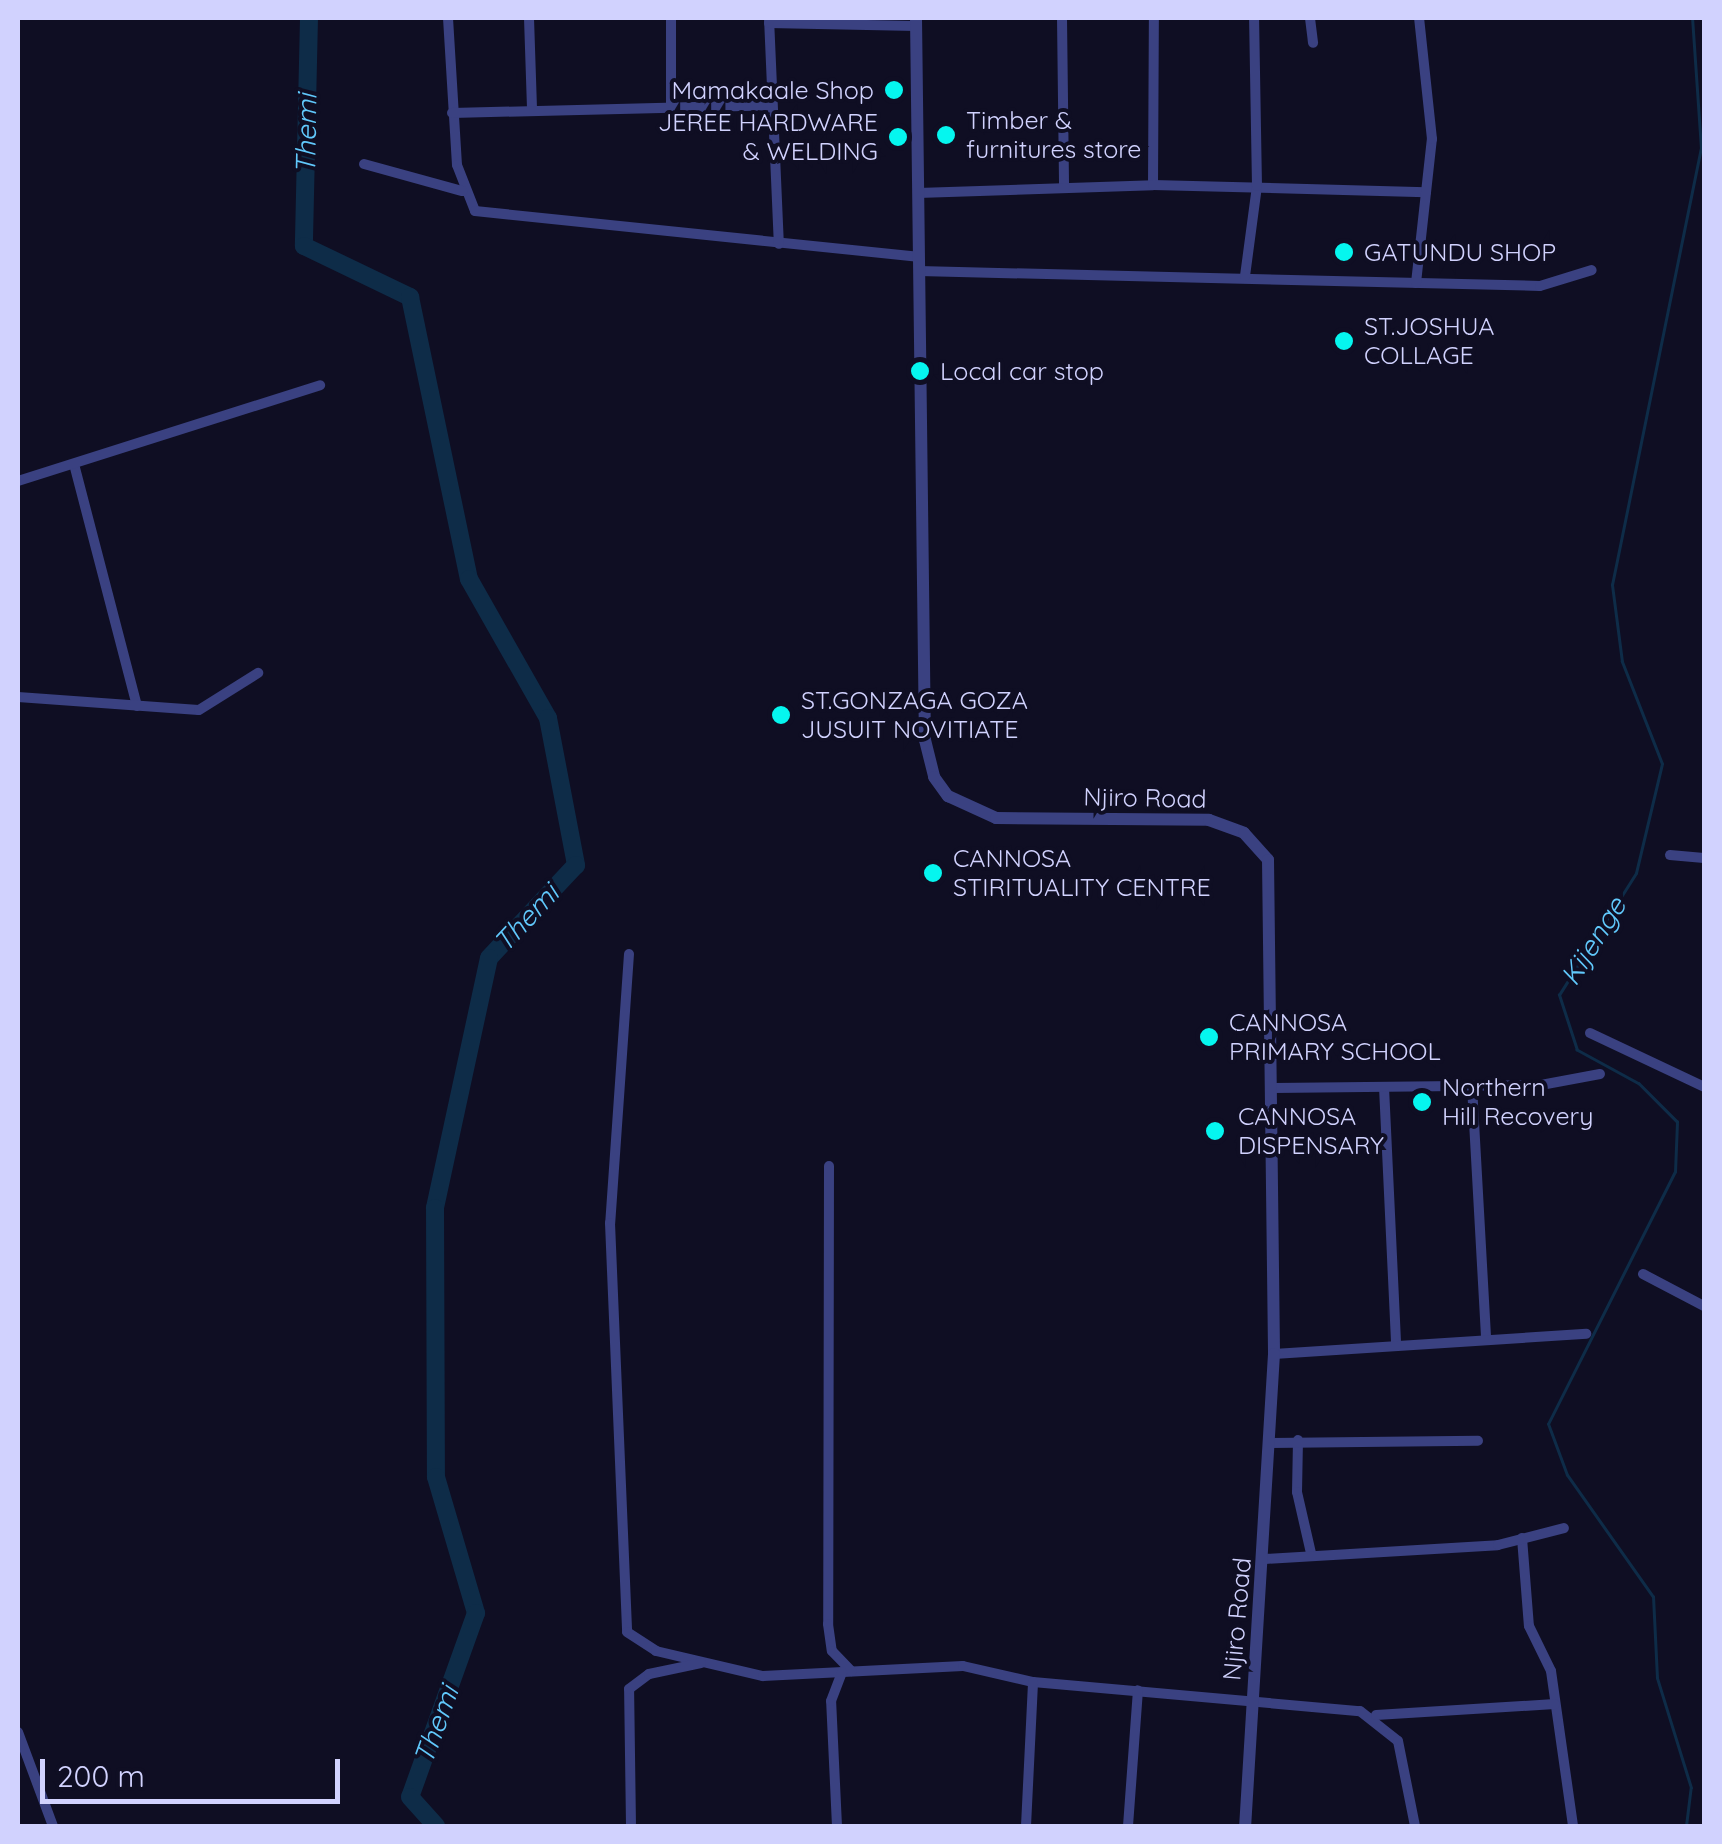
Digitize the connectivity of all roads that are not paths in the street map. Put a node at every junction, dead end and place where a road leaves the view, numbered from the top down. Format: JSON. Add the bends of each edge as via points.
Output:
{"nodes":[{"id":1,"x":448,"y":18,"type":"edge"},
{"id":2,"x":530,"y":18,"type":"edge"},
{"id":3,"x":672,"y":18,"type":"edge"},
{"id":4,"x":1062,"y":18,"type":"edge"},
{"id":5,"x":1154,"y":18,"type":"edge"},
{"id":6,"x":1254,"y":18,"type":"edge"},
{"id":7,"x":1310,"y":18,"type":"edge"},
{"id":8,"x":1419,"y":18,"type":"edge"},
{"id":9,"x":769,"y":20,"type":"edge"},
{"id":10,"x":916,"y":22,"type":"edge"},
{"id":11,"x":1313,"y":43,"type":"dead end"},
{"id":12,"x":770,"y":105,"type":"junction"},
{"id":13,"x":532,"y":108,"type":"junction"},
{"id":14,"x":671,"y":109,"type":"junction"},
{"id":15,"x":452,"y":113,"type":"junction"},
{"id":16,"x":364,"y":164,"type":"dead end"},
{"id":17,"x":1153,"y":184,"type":"junction"},
{"id":18,"x":1064,"y":185,"type":"junction"},
{"id":19,"x":1257,"y":186,"type":"junction"},
{"id":20,"x":462,"y":191,"type":"junction"},
{"id":21,"x":1426,"y":192,"type":"junction"},
{"id":22,"x":918,"y":193,"type":"junction"},
{"id":23,"x":779,"y":244,"type":"junction"},
{"id":24,"x":919,"y":264,"type":"junction"},
{"id":25,"x":1592,"y":270,"type":"dead end"},
{"id":26,"x":1245,"y":276,"type":"junction"},
{"id":27,"x":1416,"y":283,"type":"junction"},
{"id":28,"x":320,"y":385,"type":"dead end"},
{"id":29,"x":74,"y":464,"type":"junction"},
{"id":30,"x":18,"y":481,"type":"edge"},
{"id":31,"x":258,"y":672,"type":"dead end"},
{"id":32,"x":18,"y":696,"type":"edge"},
{"id":33,"x":137,"y":706,"type":"junction"},
{"id":34,"x":1670,"y":855,"type":"dead end"},
{"id":35,"x":1704,"y":858,"type":"edge"},
{"id":36,"x":629,"y":954,"type":"dead end"},
{"id":37,"x":1590,"y":1032,"type":"dead end"},
{"id":38,"x":1600,"y":1074,"type":"dead end"},
{"id":39,"x":1472,"y":1086,"type":"junction"},
{"id":40,"x":1384,"y":1087,"type":"junction"},
{"id":41,"x":1704,"y":1087,"type":"edge"},
{"id":42,"x":1274,"y":1088,"type":"junction"},
{"id":43,"x":829,"y":1166,"type":"dead end"},
{"id":44,"x":1642,"y":1274,"type":"dead end"},
{"id":45,"x":1704,"y":1306,"type":"edge"},
{"id":46,"x":1586,"y":1334,"type":"dead end"},
{"id":47,"x":1486,"y":1340,"type":"junction"},
{"id":48,"x":1396,"y":1346,"type":"junction"},
{"id":49,"x":1274,"y":1354,"type":"junction"},
{"id":50,"x":1298,"y":1440,"type":"junction"},
{"id":51,"x":1478,"y":1441,"type":"dead end"},
{"id":52,"x":1271,"y":1443,"type":"junction"},
{"id":53,"x":1564,"y":1528,"type":"dead end"},
{"id":54,"x":1522,"y":1538,"type":"junction"},
{"id":55,"x":1311,"y":1553,"type":"junction"},
{"id":56,"x":1265,"y":1559,"type":"junction"},
{"id":57,"x":707,"y":1662,"type":"junction"},
{"id":58,"x":847,"y":1672,"type":"junction"},
{"id":59,"x":1034,"y":1682,"type":"junction"},
{"id":60,"x":1138,"y":1690,"type":"junction"},
{"id":61,"x":1253,"y":1703,"type":"junction"},
{"id":62,"x":1555,"y":1704,"type":"junction"},
{"id":63,"x":1376,"y":1715,"type":"junction"},
{"id":64,"x":18,"y":1732,"type":"edge"},
{"id":65,"x":54,"y":1826,"type":"edge"},
{"id":66,"x":631,"y":1826,"type":"edge"},
{"id":67,"x":838,"y":1826,"type":"edge"},
{"id":68,"x":1026,"y":1826,"type":"edge"},
{"id":69,"x":1128,"y":1826,"type":"edge"},
{"id":70,"x":1245,"y":1826,"type":"edge"},
{"id":71,"x":1415,"y":1826,"type":"edge"},
{"id":72,"x":1573,"y":1826,"type":"edge"}],
"edges":[{"from":1,"to":15,"type":"street"},
{"from":2,"to":13,"type":"street"},
{"from":3,"to":14,"type":"street"},
{"from":4,"to":18,"type":"street"},
{"from":5,"to":17,"type":"street"},
{"from":6,"to":19,"type":"street"},
{"from":7,"to":11,"type":"street"},
{"from":8,"to":21,"type":"street","via":[[1432,104]]},
{"from":9,"to":10,"type":"street"},
{"from":9,"to":12,"type":"street"},
{"from":10,"to":22,"type":"street","name":"Njiro Road"},
{"from":12,"to":14,"type":"street"},
{"from":12,"to":23,"type":"street"},
{"from":13,"to":14,"type":"street"},
{"from":13,"to":15,"type":"street"},
{"from":15,"to":20,"type":"street"},
{"from":16,"to":20,"type":"street"},
{"from":17,"to":18,"type":"street"},
{"from":17,"to":19,"type":"street"},
{"from":18,"to":22,"type":"street"},
{"from":19,"to":21,"type":"street"},
{"from":19,"to":26,"type":"street"},
{"from":20,"to":23,"type":"street","via":[[483,213]]},
{"from":21,"to":27,"type":"street"},
{"from":22,"to":24,"type":"street","name":"Njiro Road"},
{"from":23,"to":24,"type":"street"},
{"from":24,"to":26,"type":"street"},
{"from":24,"to":42,"type":"street","name":"Njiro Road","via":[[926,740],[934,776],[948,796],[996,818],[1209,820],[1256,844],[1272,895]]},
{"from":25,"to":27,"type":"street","via":[[1540,286]]},
{"from":26,"to":27,"type":"street"},
{"from":28,"to":29,"type":"street"},
{"from":29,"to":30,"type":"street"},
{"from":29,"to":33,"type":"street"},
{"from":31,"to":33,"type":"street","via":[[198,710]]},
{"from":32,"to":33,"type":"street"},
{"from":34,"to":35,"type":"street"},
{"from":36,"to":57,"type":"street","via":[[610,1223],[621,1615],[638,1642]]},
{"from":37,"to":41,"type":"street"},
{"from":38,"to":39,"type":"street"},
{"from":39,"to":40,"type":"street"},
{"from":39,"to":47,"type":"street"},
{"from":40,"to":42,"type":"street"},
{"from":40,"to":48,"type":"street"},
{"from":42,"to":49,"type":"street","name":"Njiro Road"},
{"from":43,"to":58,"type":"street","via":[[828,1624],[832,1650]]},
{"from":44,"to":45,"type":"street"},
{"from":46,"to":47,"type":"street"},
{"from":47,"to":48,"type":"street"},
{"from":48,"to":49,"type":"street"},
{"from":49,"to":52,"type":"street","name":"Njiro Road"},
{"from":50,"to":51,"type":"street"},
{"from":50,"to":52,"type":"street"},
{"from":50,"to":55,"type":"street","via":[[1296,1492]]},
{"from":52,"to":56,"type":"street","name":"Njiro Road"},
{"from":53,"to":54,"type":"street"},
{"from":54,"to":55,"type":"street"},
{"from":54,"to":62,"type":"street","via":[[1528,1626]]},
{"from":55,"to":56,"type":"street"},
{"from":56,"to":61,"type":"street","name":"Njiro Road"},
{"from":57,"to":58,"type":"street","via":[[763,1676]]},
{"from":57,"to":66,"type":"street","via":[[649,1674],[629,1689]]},
{"from":58,"to":59,"type":"street","via":[[962,1666]]},
{"from":58,"to":67,"type":"street","via":[[831,1701]]},
{"from":59,"to":60,"type":"street"},
{"from":59,"to":68,"type":"street"},
{"from":60,"to":61,"type":"street"},
{"from":60,"to":69,"type":"street"},
{"from":61,"to":63,"type":"street"},
{"from":61,"to":70,"type":"street","name":"Njiro Road"},
{"from":62,"to":63,"type":"street"},
{"from":62,"to":72,"type":"street"},
{"from":63,"to":71,"type":"street","via":[[1398,1741]]},
{"from":64,"to":65,"type":"street"}]}
